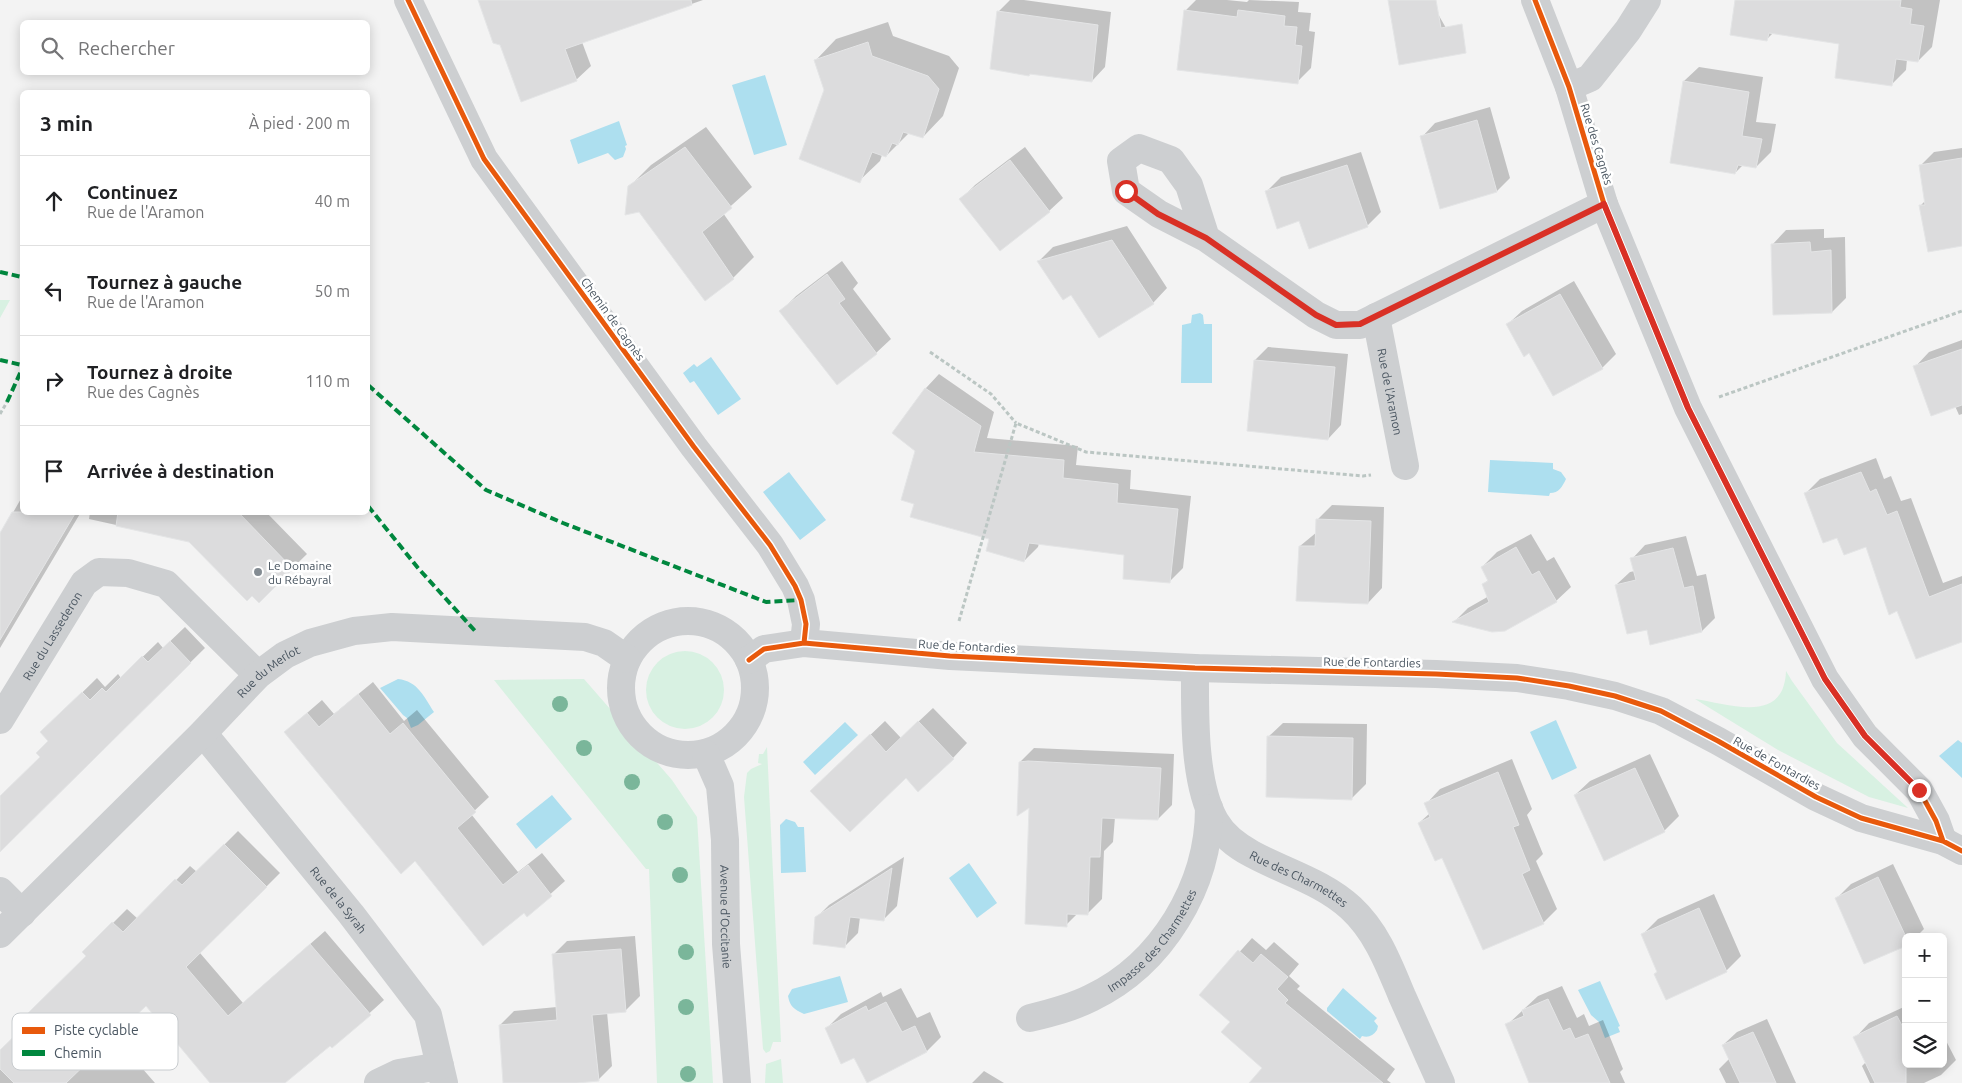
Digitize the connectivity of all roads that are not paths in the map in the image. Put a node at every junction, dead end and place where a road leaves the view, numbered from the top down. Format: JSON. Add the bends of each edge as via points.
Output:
{"nodes":[{"id":1,"x":408,"y":0,"type":"edge"},
{"id":2,"x":1535,"y":0,"type":"edge"},
{"id":3,"x":1647,"y":0,"type":"edge"},
{"id":4,"x":1569,"y":87,"type":"junction"},
{"id":5,"x":1604,"y":204,"type":"junction"},
{"id":6,"x":1206,"y":238,"type":"dead end"},
{"id":7,"x":1376,"y":317,"type":"junction"},
{"id":8,"x":1405,"y":466,"type":"road end"},
{"id":9,"x":804,"y":643,"type":"junction"},
{"id":10,"x":627,"y":660,"type":"junction"},
{"id":11,"x":749,"y":660,"type":"junction"},
{"id":12,"x":1195,"y":668,"type":"junction"},
{"id":13,"x":258,"y":675,"type":"junction"},
{"id":14,"x":0,"y":720,"type":"edge"},
{"id":15,"x":203,"y":733,"type":"junction"},
{"id":16,"x":706,"y":754,"type":"junction"},
{"id":17,"x":1209,"y":808,"type":"junction"},
{"id":18,"x":1952,"y":846,"type":"edge"},
{"id":19,"x":0,"y":891,"type":"edge"},
{"id":20,"x":22,"y":912,"type":"junction"},
{"id":21,"x":0,"y":934,"type":"edge"},
{"id":22,"x":1030,"y":1018,"type":"dead end"},
{"id":23,"x":442,"y":1074,"type":"edge"},
{"id":24,"x":378,"y":1083,"type":"edge"},
{"id":25,"x":737,"y":1083,"type":"edge"},
{"id":26,"x":1441,"y":1083,"type":"edge"}],
"edges":[{"from":1,"to":9,"type":"street","name":"Chemin de Cagnès","via":[[484,159],[770,546],[795,586],[806,624]]},
{"from":2,"to":4,"type":"street","name":"Rue des Cagnès"},
{"from":3,"to":4,"type":"street","via":[[1590,78]]},
{"from":4,"to":5,"type":"street","name":"Rue des Cagnès"},
{"from":5,"to":7,"type":"street"},
{"from":5,"to":18,"type":"street","name":"Rue des Cagnès","via":[[1688,408],[1825,679],[1865,736],[1919,790]]},
{"from":6,"to":7,"type":"street","via":[[1316,315],[1336,325],[1360,324]]},
{"from":7,"to":8,"type":"street","name":"Rue de l'Aramon"},
{"from":9,"to":11,"type":"street","name":"Rue de Fontardies","via":[[764,649]]},
{"from":9,"to":12,"type":"street","name":"Rue de Fontardies","via":[[950,656]]},
{"from":10,"to":11,"type":"street","via":[[639,642],[656,629],[677,622],[698,622],[719,629],[736,642]]},
{"from":10,"to":13,"type":"street","name":"Rue du Merlot","via":[[604,643],[585,638],[392,627],[354,630],[310,642]]},
{"from":10,"to":16,"type":"street","via":[[621,681],[622,703],[630,723],[644,740],[663,751],[684,756]]},
{"from":11,"to":16,"type":"street","via":[[754,682],[753,705],[744,726],[727,743]]},
{"from":12,"to":17,"type":"street","name":"Rue des Charmettes","via":[[1199,766]]},
{"from":12,"to":18,"type":"street","name":"Rue de Fontardies","via":[[1517,678],[1616,696],[1661,711],[1861,818]]},
{"from":13,"to":14,"type":"street","name":"Rue du Lassederon","via":[[166,584],[128,573],[99,572],[84,583]]},
{"from":13,"to":15,"type":"street","name":"Rue du Merlot"},
{"from":15,"to":20,"type":"street","name":"Rue du Merlot"},
{"from":15,"to":23,"type":"street","name":"Rue de la Syrah","via":[[351,914],[428,1015]]},
{"from":16,"to":25,"type":"street","name":"Avenue d'Occitanie","via":[[720,786],[726,944]]},
{"from":17,"to":22,"type":"street","name":"Impasse des Charmettes","via":[[1206,846],[1197,880],[1178,919],[1154,951],[1124,978],[1092,998]]},
{"from":17,"to":26,"type":"street","name":"Rue des Charmettes","via":[[1226,835],[1239,846],[1330,892],[1352,909],[1378,942]]},
{"from":19,"to":20,"type":"street"},
{"from":20,"to":21,"type":"street","name":"Rue du Merlot"},
{"from":23,"to":24,"type":"street","via":[[399,1073]]}]}
